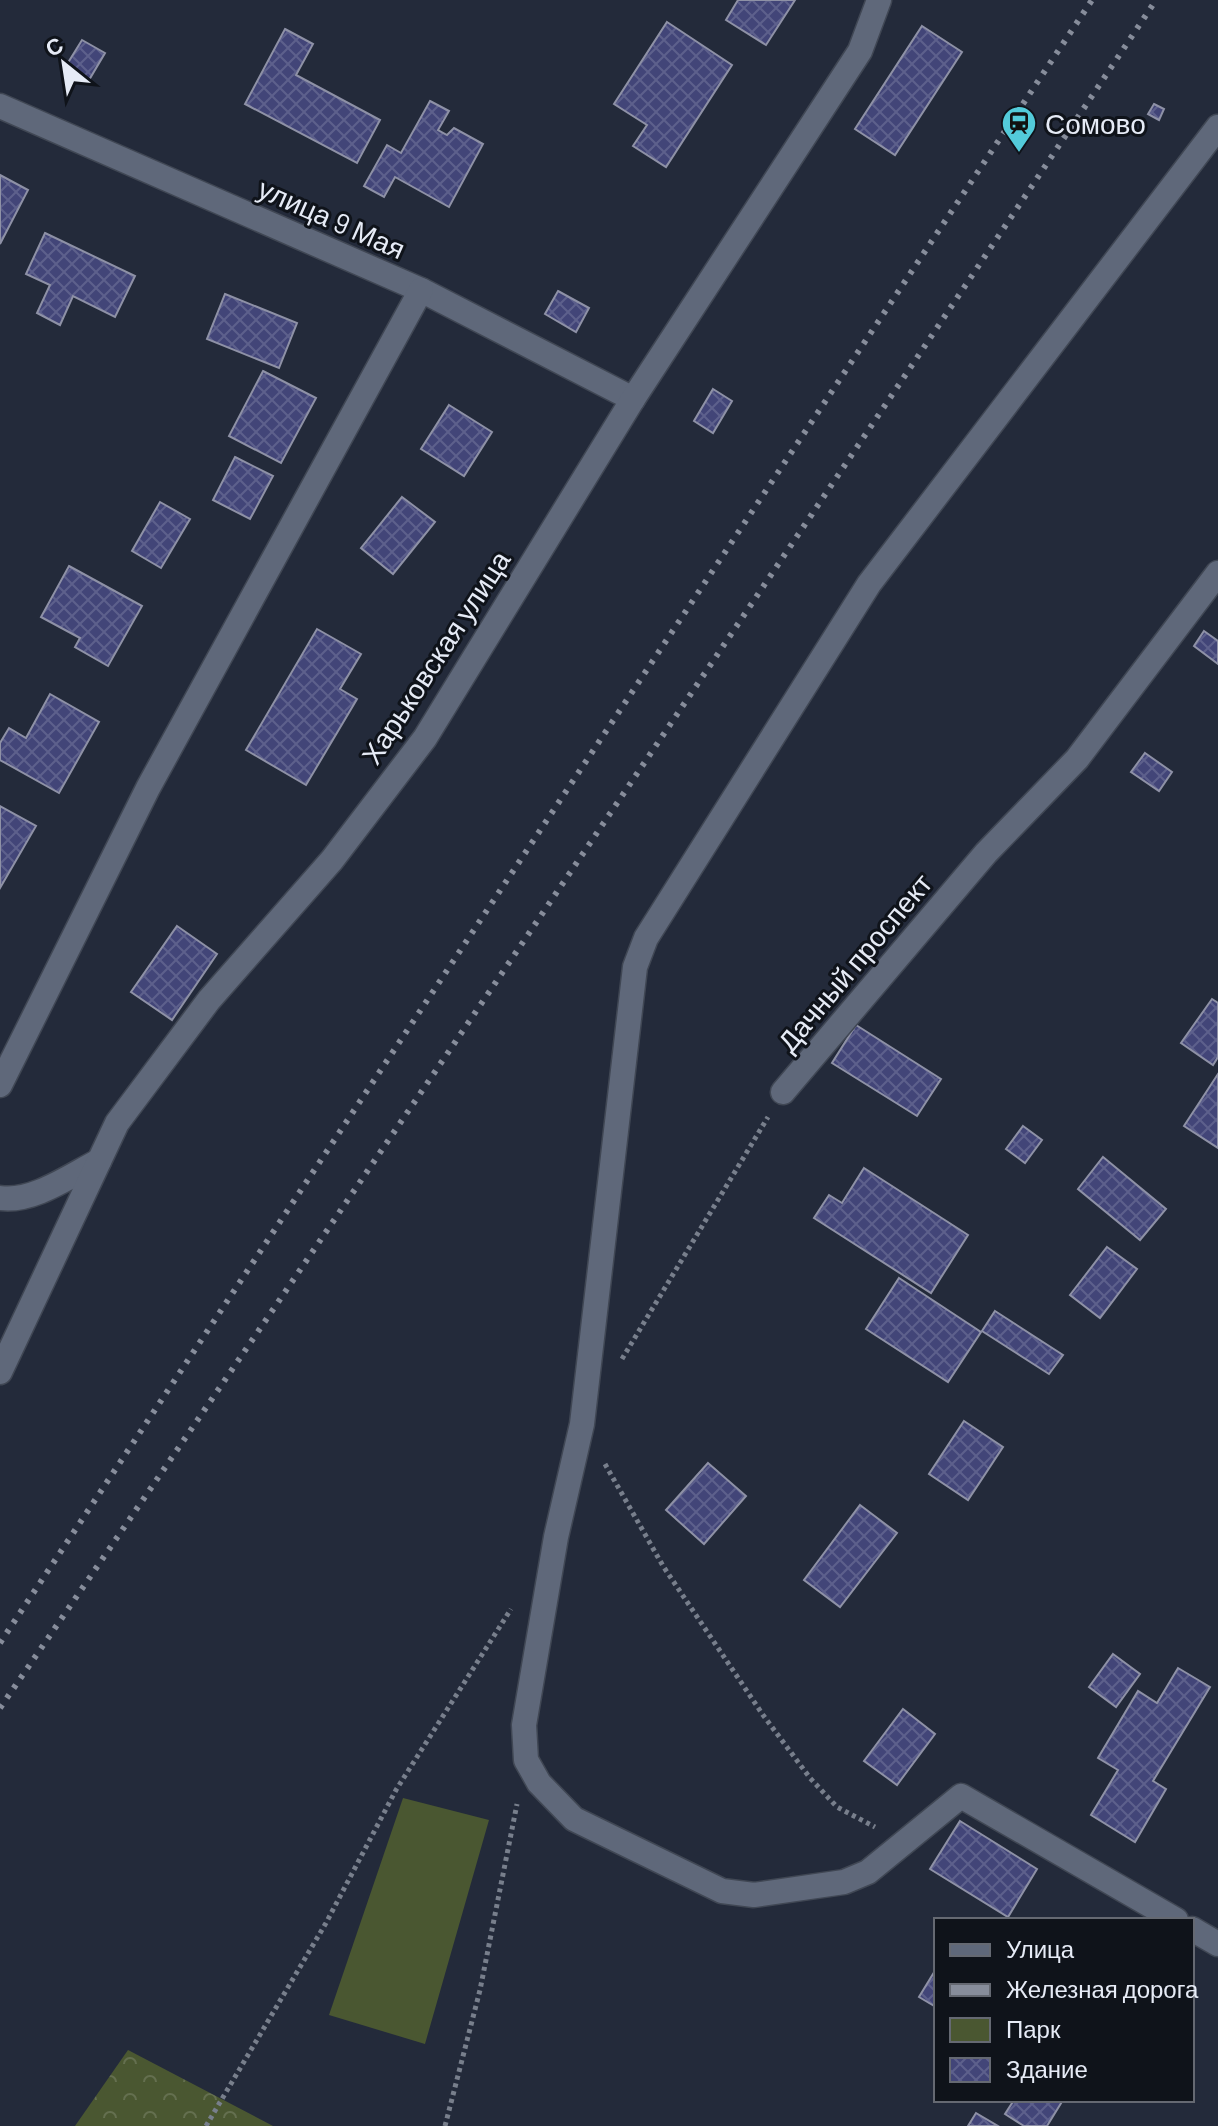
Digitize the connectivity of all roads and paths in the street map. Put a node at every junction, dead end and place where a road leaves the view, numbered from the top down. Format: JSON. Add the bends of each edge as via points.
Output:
{"nodes":[{"id":1,"x":879,"y":0,"type":"edge"},
{"id":2,"x":0,"y":106,"type":"edge"},
{"id":3,"x":1218,"y":127,"type":"edge"},
{"id":4,"x":421,"y":290,"type":"junction"},
{"id":5,"x":633,"y":399,"type":"junction"},
{"id":6,"x":1218,"y":573,"type":"edge"},
{"id":7,"x":0,"y":1085,"type":"edge"},
{"id":8,"x":783,"y":1092,"type":"joint"},
{"id":9,"x":99,"y":1161,"type":"junction"},
{"id":10,"x":0,"y":1198,"type":"edge"},
{"id":11,"x":0,"y":1329,"type":"edge"},
{"id":12,"x":4,"y":1362,"type":"edge"},
{"id":13,"x":614,"y":1371,"type":"dead end"},
{"id":14,"x":582,"y":1424,"type":"junction"},
{"id":15,"x":514,"y":1604,"type":"dead end"},
{"id":16,"x":526,"y":1760,"type":"junction"},
{"id":17,"x":882,"y":1831,"type":"dead end"},
{"id":18,"x":1173,"y":1918,"type":"edge"},
{"id":19,"x":1194,"y":1930,"type":"edge"},
{"id":20,"x":1218,"y":1944,"type":"edge"},
{"id":21,"x":206,"y":2126,"type":"edge"},
{"id":22,"x":445,"y":2126,"type":"edge"}],
"edges":[{"from":1,"to":5,"type":"street","name":"Харьковская улица","via":[[860,51]]},
{"from":2,"to":4,"type":"street","name":"улица 9 Мая"},
{"from":3,"to":14,"type":"street","via":[[869,584],[646,938],[635,967]]},
{"from":4,"to":5,"type":"street","name":"улица 9 Мая"},
{"from":4,"to":7,"type":"street","via":[[148,788]]},
{"from":5,"to":9,"type":"street","name":"Харьковская улица","via":[[425,738],[332,860],[209,1000],[117,1123]]},
{"from":6,"to":8,"type":"street","name":"Дачный проспект","via":[[1077,759],[986,853]]},
{"from":8,"to":13,"type":"path","name":"Дачный проспект"},
{"from":9,"to":10,"type":"street","via":[[44,1189]]},
{"from":9,"to":12,"type":"street","name":"Харьковская улица"},
{"from":11,"to":12,"type":"street"},
{"from":14,"to":16,"type":"street","via":[[556,1537],[524,1725]]},
{"from":14,"to":17,"type":"path","via":[[663,1566],[763,1715],[837,1807]]},
{"from":15,"to":21,"type":"path","via":[[396,1790],[326,1923]]},
{"from":16,"to":18,"type":"street","via":[[539,1783],[574,1819],[722,1891],[754,1895],[844,1882],[868,1872],[961,1796]]},
{"from":16,"to":22,"type":"path","via":[[480,1990]]},
{"from":19,"to":20,"type":"street"}]}
